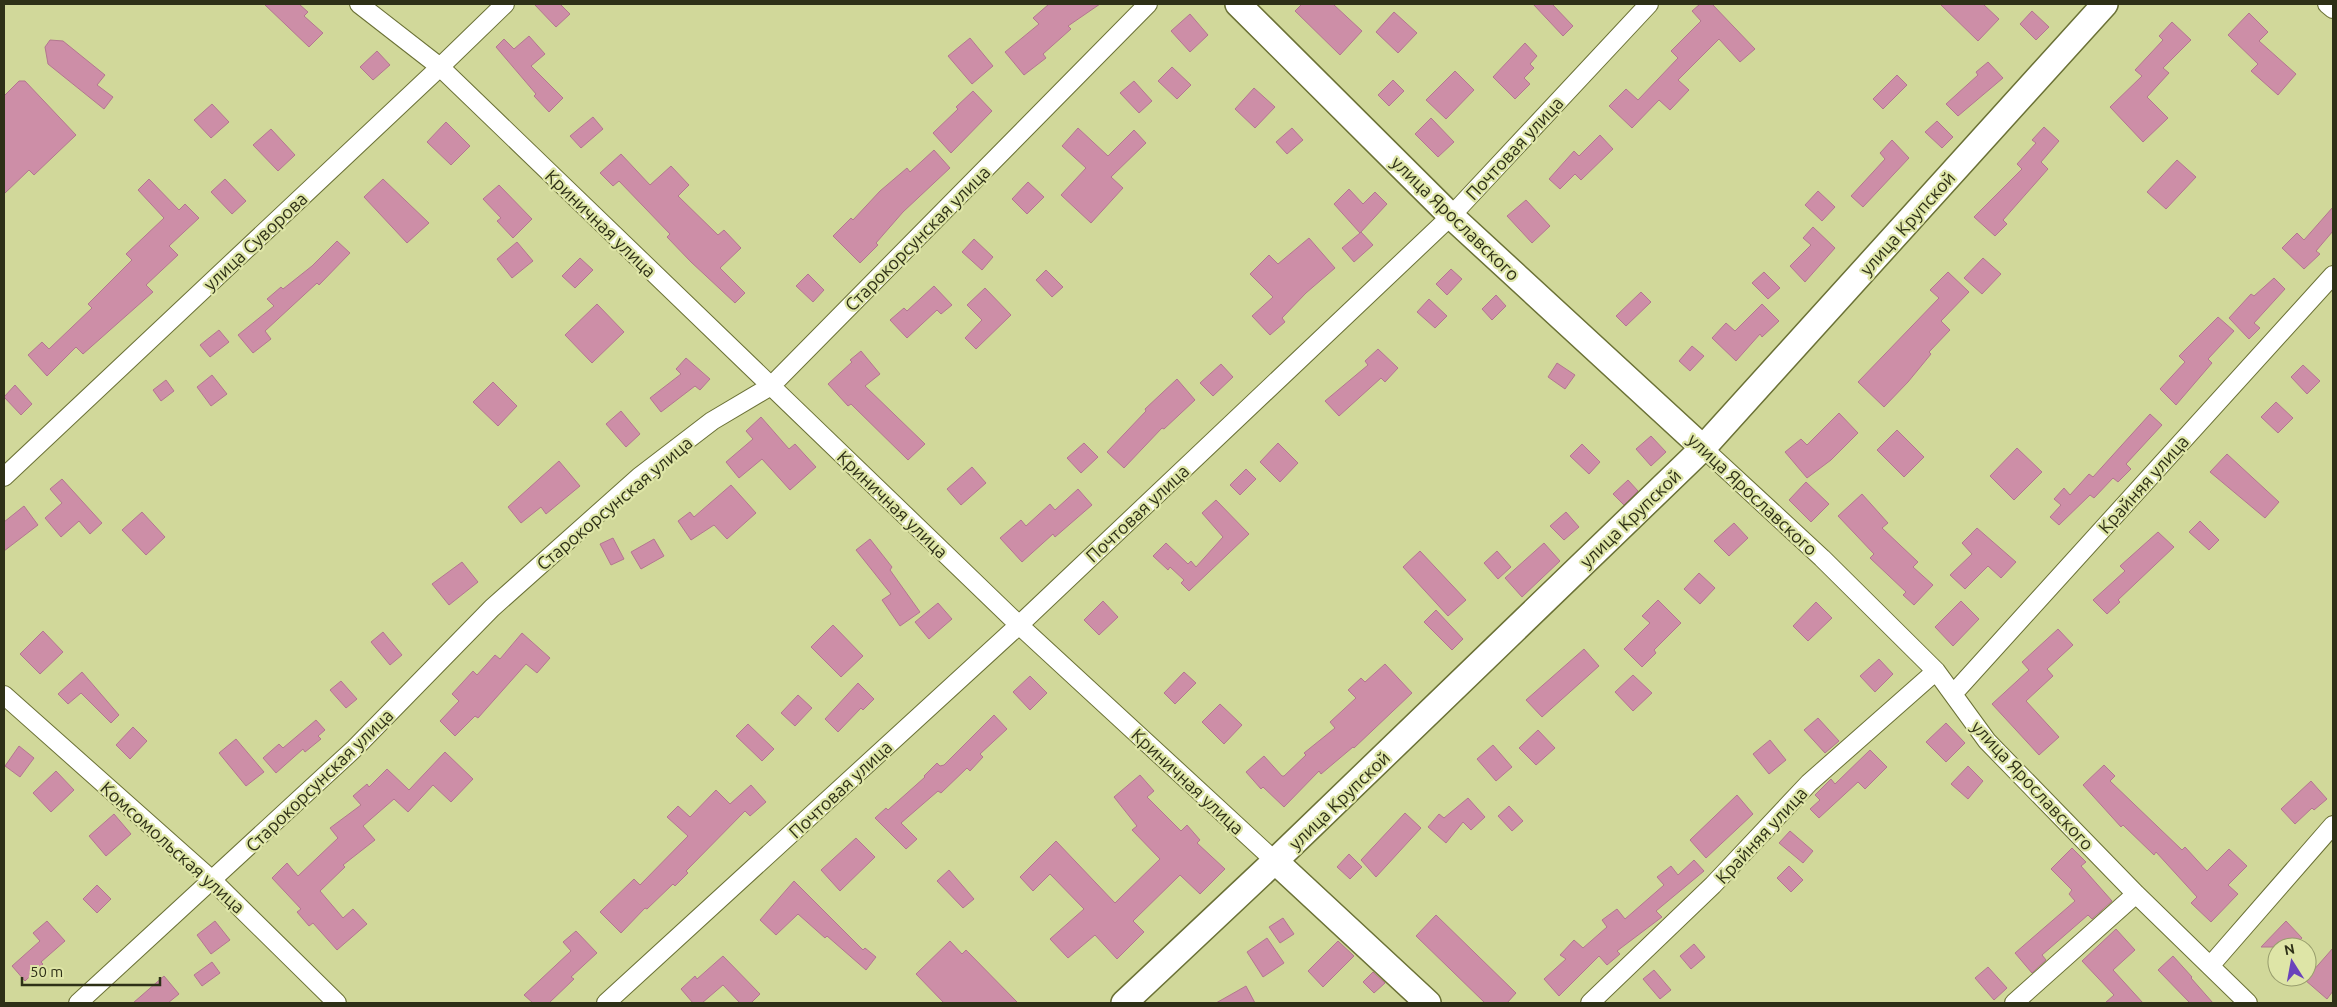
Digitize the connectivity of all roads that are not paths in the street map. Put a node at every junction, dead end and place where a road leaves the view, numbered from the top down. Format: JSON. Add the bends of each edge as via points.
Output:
{"nodes":[{"id":1,"x":359,"y":4,"type":"edge"},
{"id":2,"x":504,"y":4,"type":"edge"},
{"id":3,"x":1148,"y":4,"type":"edge"},
{"id":4,"x":1238,"y":4,"type":"edge"},
{"id":5,"x":1649,"y":4,"type":"edge"},
{"id":6,"x":2106,"y":4,"type":"edge"},
{"id":7,"x":2327,"y":4,"type":"edge"},
{"id":8,"x":2333,"y":9,"type":"edge"},
{"id":9,"x":440,"y":67,"type":"junction"},
{"id":10,"x":1451,"y":216,"type":"junction"},
{"id":11,"x":2333,"y":275,"type":"edge"},
{"id":12,"x":771,"y":386,"type":"junction"},
{"id":13,"x":1703,"y":448,"type":"junction"},
{"id":14,"x":4,"y":477,"type":"edge"},
{"id":15,"x":1019,"y":625,"type":"junction"},
{"id":16,"x":1936,"y":671,"type":"junction"},
{"id":17,"x":4,"y":694,"type":"edge"},
{"id":18,"x":1954,"y":694,"type":"junction"},
{"id":19,"x":2333,"y":825,"type":"edge"},
{"id":20,"x":1276,"y":861,"type":"junction"},
{"id":21,"x":212,"y":880,"type":"junction"},
{"id":22,"x":2136,"y":894,"type":"junction"},
{"id":23,"x":2210,"y":966,"type":"junction"},
{"id":24,"x":78,"y":1003,"type":"edge"},
{"id":25,"x":337,"y":1003,"type":"edge"},
{"id":26,"x":606,"y":1003,"type":"edge"},
{"id":27,"x":1124,"y":1003,"type":"edge"},
{"id":28,"x":1428,"y":1003,"type":"edge"},
{"id":29,"x":1590,"y":1003,"type":"edge"},
{"id":30,"x":2014,"y":1003,"type":"edge"},
{"id":31,"x":2248,"y":1003,"type":"edge"}],
"edges":[{"from":1,"to":9,"type":"street","name":"Криничная улица"},
{"from":2,"to":9,"type":"street","name":"улица Суворова"},
{"from":3,"to":12,"type":"street","name":"Старокорсунская улица"},
{"from":4,"to":10,"type":"street","name":"улица Ярославского"},
{"from":5,"to":10,"type":"street","name":"Почтовая улица"},
{"from":6,"to":13,"type":"street","name":"улица Крупской"},
{"from":7,"to":8,"type":"street"},
{"from":9,"to":12,"type":"street","name":"Криничная улица"},
{"from":9,"to":14,"type":"street","name":"улица Суворова"},
{"from":10,"to":13,"type":"street","name":"улица Ярославского"},
{"from":10,"to":15,"type":"street","name":"Почтовая улица"},
{"from":11,"to":18,"type":"street","name":"Крайняя улица"},
{"from":12,"to":15,"type":"street","name":"Криничная улица"},
{"from":12,"to":21,"type":"street","name":"Старокорсунская улица","via":[[712,421],[624,490],[492,608],[355,748]]},
{"from":13,"to":16,"type":"street","name":"улица Ярославского","via":[[1822,558]]},
{"from":13,"to":20,"type":"street","name":"улица Крупской"},
{"from":15,"to":20,"type":"street","name":"Криничная улица"},
{"from":15,"to":26,"type":"street","name":"Почтовая улица"},
{"from":16,"to":18,"type":"street","name":"улица Ярославского"},
{"from":16,"to":29,"type":"street","name":"Крайняя улица","via":[[1809,783],[1713,886]]},
{"from":17,"to":21,"type":"street","name":"Комсомольская улица"},
{"from":18,"to":22,"type":"street","name":"улица Ярославского","via":[[1987,741]]},
{"from":19,"to":23,"type":"street"},
{"from":20,"to":27,"type":"street","name":"улица Крупской"},
{"from":20,"to":28,"type":"street","name":"Криничная улица"},
{"from":21,"to":24,"type":"street","name":"Старокорсунская улица"},
{"from":21,"to":25,"type":"street","name":"Комсомольская улица"},
{"from":22,"to":23,"type":"street","name":"улица Ярославского"},
{"from":22,"to":30,"type":"street"},
{"from":23,"to":31,"type":"street","name":"улица Ярославского"}]}
